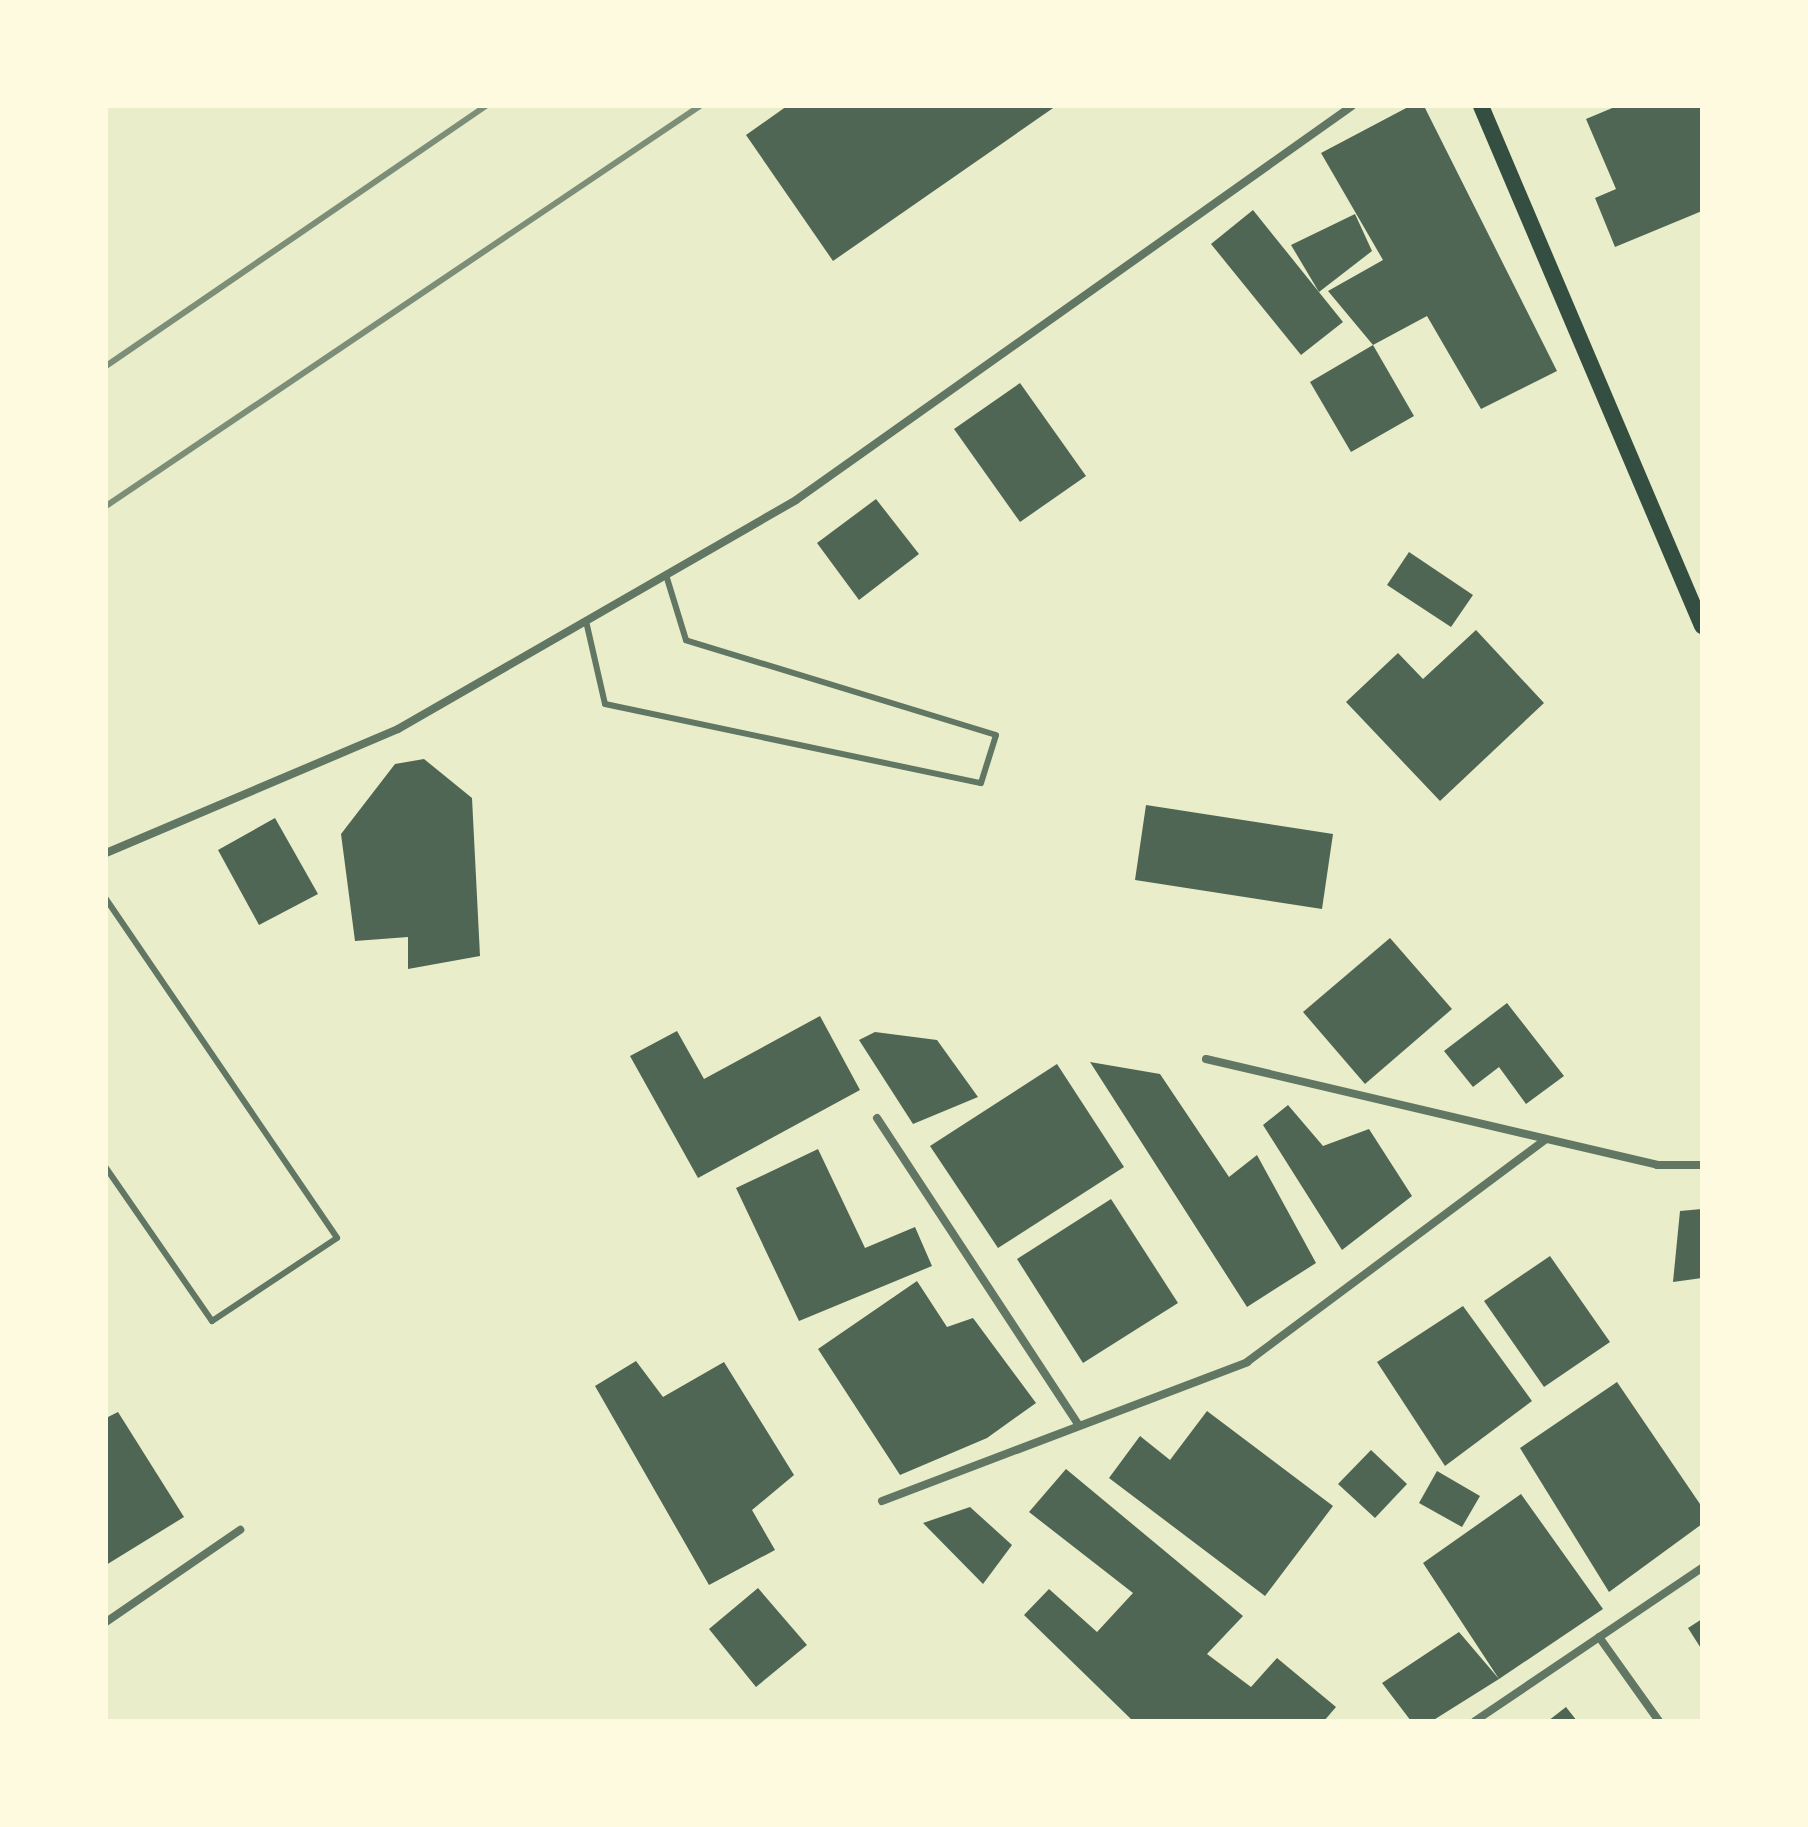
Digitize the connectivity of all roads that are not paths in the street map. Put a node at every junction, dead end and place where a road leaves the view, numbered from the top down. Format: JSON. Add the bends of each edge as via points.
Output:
{"nodes":[{"id":1,"x":1352,"y":106,"type":"edge"},
{"id":2,"x":1481,"y":106,"type":"edge"},
{"id":3,"x":666,"y":575,"type":"junction"},
{"id":4,"x":586,"y":621,"type":"junction"},
{"id":5,"x":1702,"y":626,"type":"edge"},
{"id":6,"x":106,"y":853,"type":"edge"},
{"id":7,"x":106,"y":899,"type":"edge"},
{"id":8,"x":1206,"y":1059,"type":"dead end"},
{"id":9,"x":877,"y":1118,"type":"dead end"},
{"id":10,"x":1546,"y":1139,"type":"junction"},
{"id":11,"x":1702,"y":1165,"type":"edge"},
{"id":12,"x":106,"y":1168,"type":"edge"},
{"id":13,"x":1079,"y":1426,"type":"junction"},
{"id":14,"x":882,"y":1501,"type":"dead end"},
{"id":15,"x":240,"y":1530,"type":"dead end"},
{"id":16,"x":1702,"y":1568,"type":"edge"},
{"id":17,"x":106,"y":1622,"type":"edge"},
{"id":18,"x":1599,"y":1637,"type":"junction"},
{"id":19,"x":1475,"y":1721,"type":"edge"},
{"id":20,"x":1659,"y":1721,"type":"edge"}],
"edges":[{"from":1,"to":3,"type":"street","via":[[796,500]]},
{"from":2,"to":5,"type":"main road"},
{"from":3,"to":4,"type":"street"},
{"from":3,"to":4,"type":"lane","via":[[686,640],[996,735],[981,783],[605,704]]},
{"from":4,"to":6,"type":"street","via":[[398,729]]},
{"from":7,"to":12,"type":"lane","via":[[337,1238],[212,1321]]},
{"from":8,"to":10,"type":"street"},
{"from":9,"to":13,"type":"street"},
{"from":10,"to":11,"type":"street","via":[[1657,1165]]},
{"from":10,"to":13,"type":"street","via":[[1247,1362]]},
{"from":13,"to":14,"type":"street"},
{"from":15,"to":17,"type":"street"},
{"from":16,"to":18,"type":"street"},
{"from":18,"to":19,"type":"street"},
{"from":18,"to":20,"type":"street"}]}
